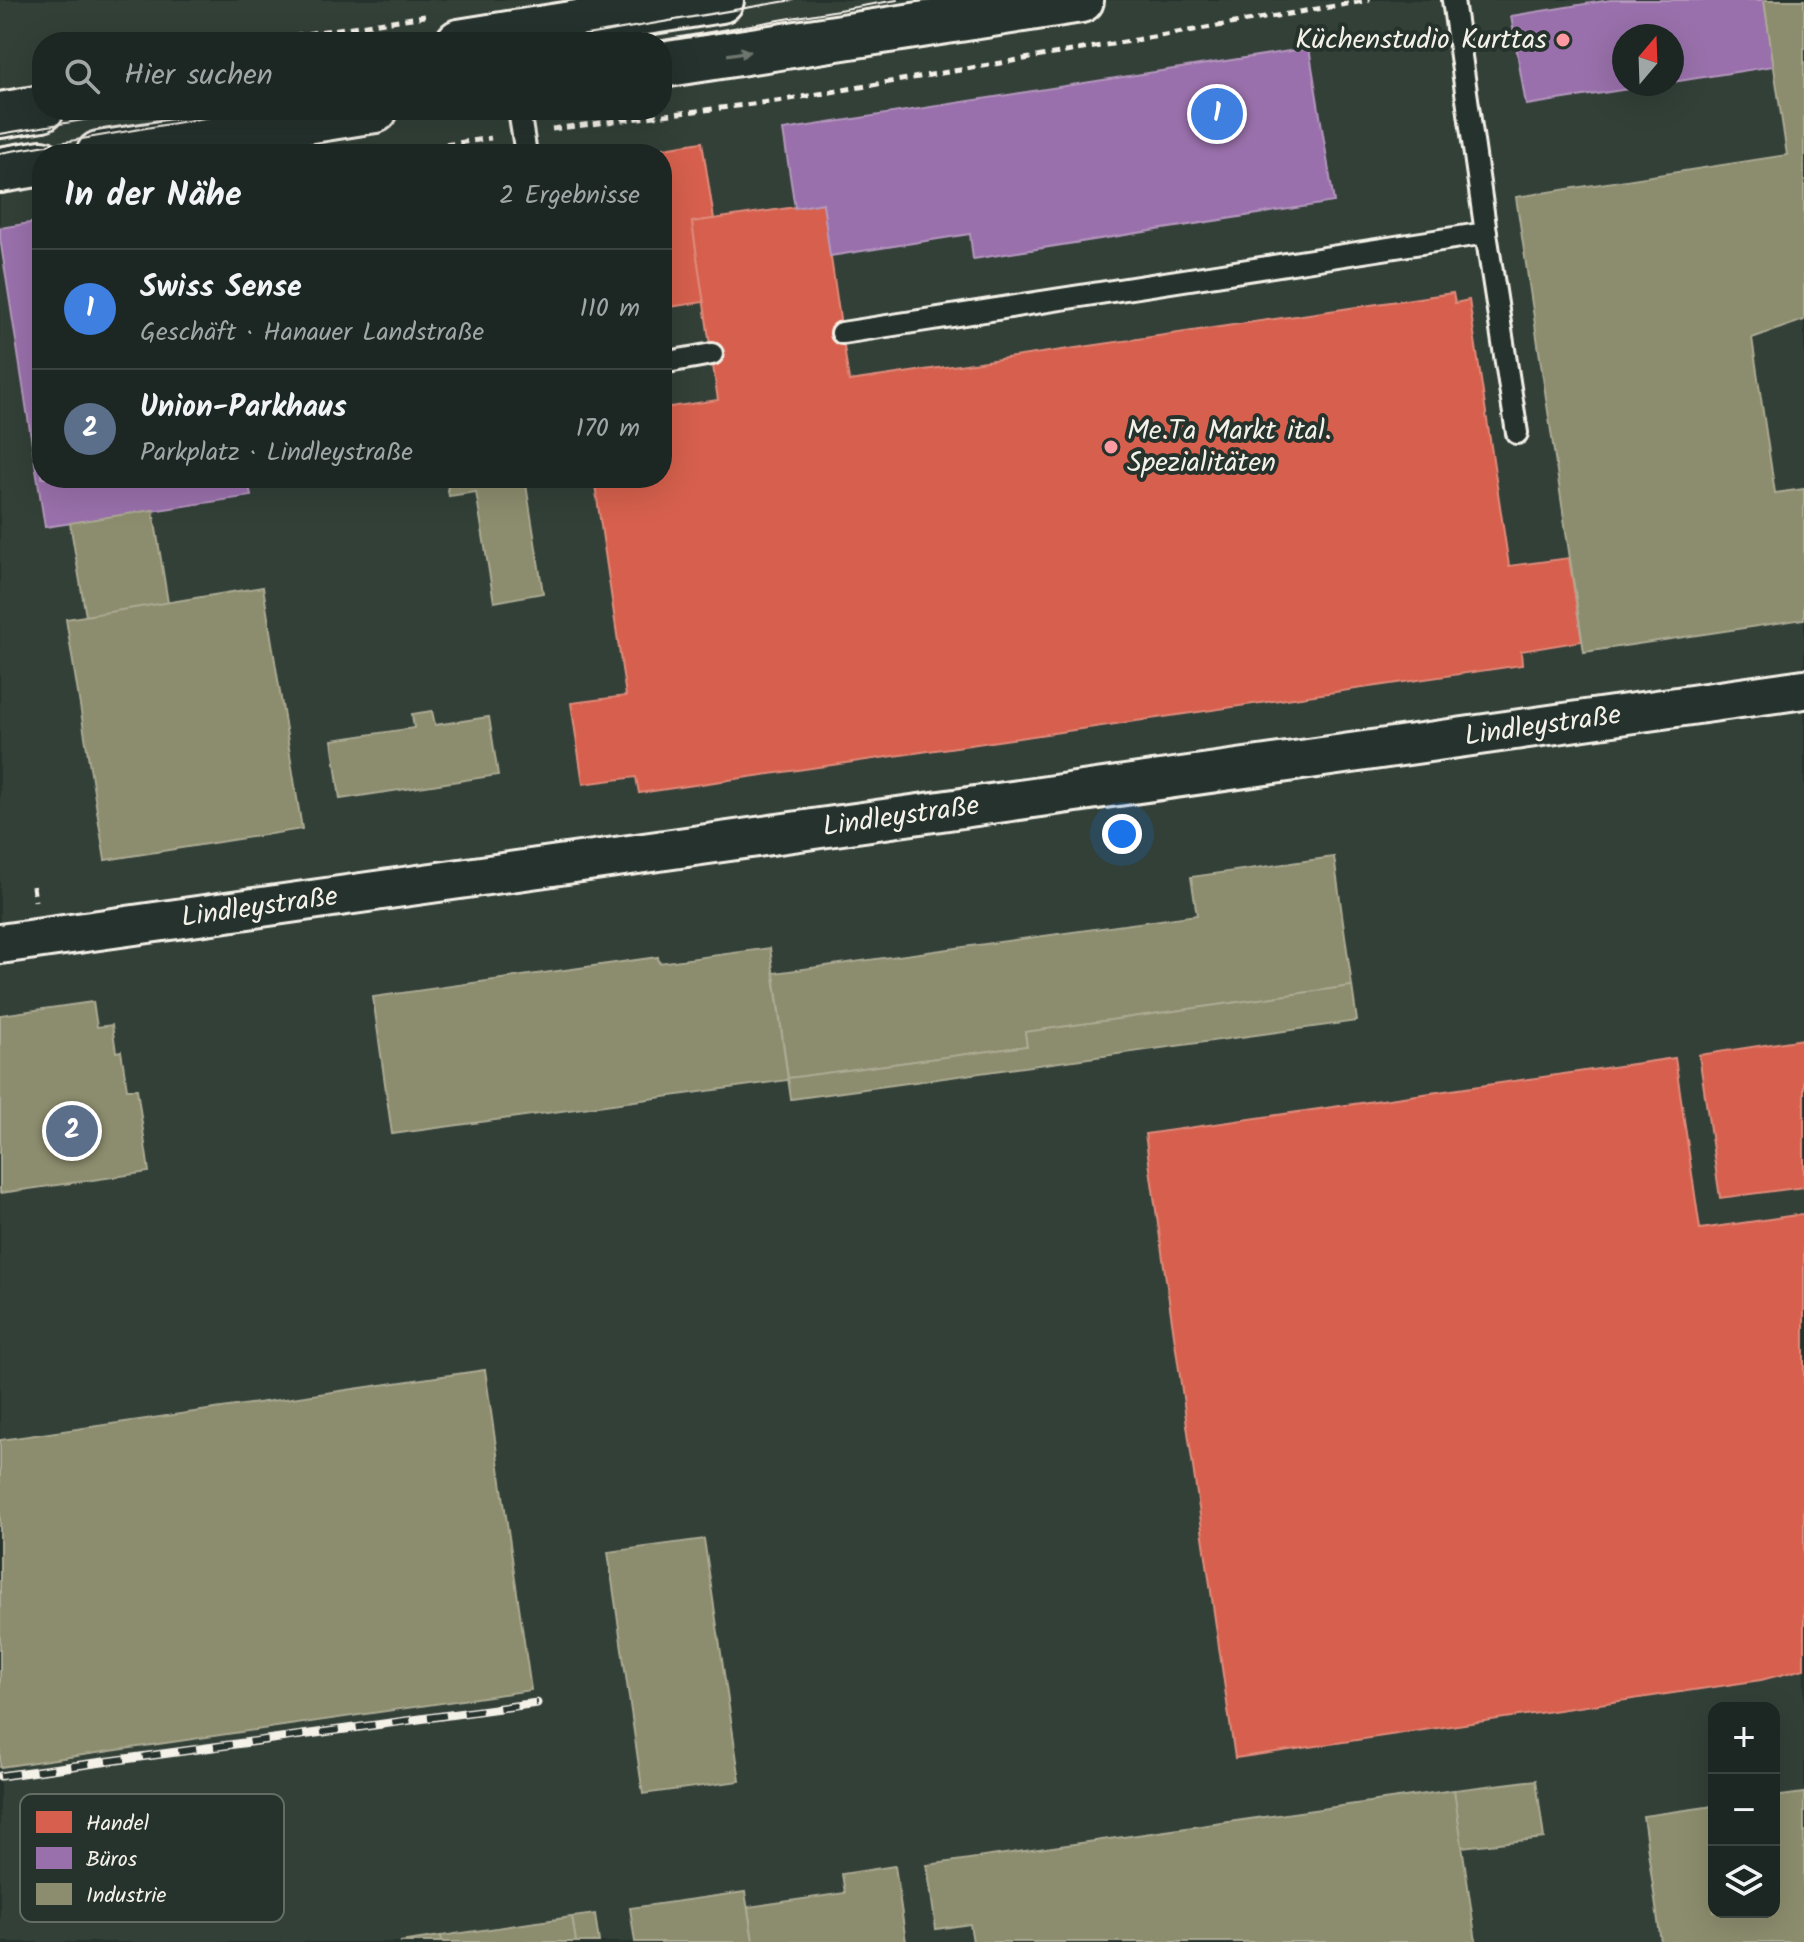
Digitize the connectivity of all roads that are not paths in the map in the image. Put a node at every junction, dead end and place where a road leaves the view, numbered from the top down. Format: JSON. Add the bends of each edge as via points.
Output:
{"nodes":[{"id":1,"x":721,"y":0,"type":"edge"},
{"id":2,"x":1081,"y":0,"type":"edge"},
{"id":3,"x":1453,"y":0,"type":"edge"},
{"id":4,"x":445,"y":29,"type":"edge"},
{"id":5,"x":672,"y":63,"type":"edge"},
{"id":6,"x":32,"y":110,"type":"edge"},
{"id":7,"x":0,"y":115,"type":"edge"},
{"id":8,"x":312,"y":120,"type":"edge"},
{"id":9,"x":521,"y":120,"type":"edge"},
{"id":10,"x":162,"y":144,"type":"edge"},
{"id":11,"x":525,"y":144,"type":"edge"},
{"id":12,"x":32,"y":165,"type":"edge"},
{"id":13,"x":0,"y":170,"type":"edge"},
{"id":14,"x":1486,"y":233,"type":"junction"},
{"id":15,"x":842,"y":333,"type":"dead end"},
{"id":16,"x":712,"y":354,"type":"dead end"},
{"id":17,"x":672,"y":361,"type":"edge"},
{"id":18,"x":1517,"y":433,"type":"dead end"},
{"id":19,"x":1804,"y":689,"type":"edge"},
{"id":20,"x":0,"y":944,"type":"edge"}],
"edges":[{"from":1,"to":4,"type":"main road"},
{"from":5,"to":2,"type":"main road","one_way":true},
{"from":3,"to":14,"type":"lane"},
{"from":6,"to":7,"type":"main road"},
{"from":8,"to":10,"type":"main road"},
{"from":9,"to":11,"type":"lane"},
{"from":12,"to":13,"type":"main road"},
{"from":14,"to":15,"type":"lane"},
{"from":14,"to":18,"type":"lane"},
{"from":16,"to":17,"type":"lane"},
{"from":19,"to":20,"type":"street","name":"Lindleystraße"}]}
